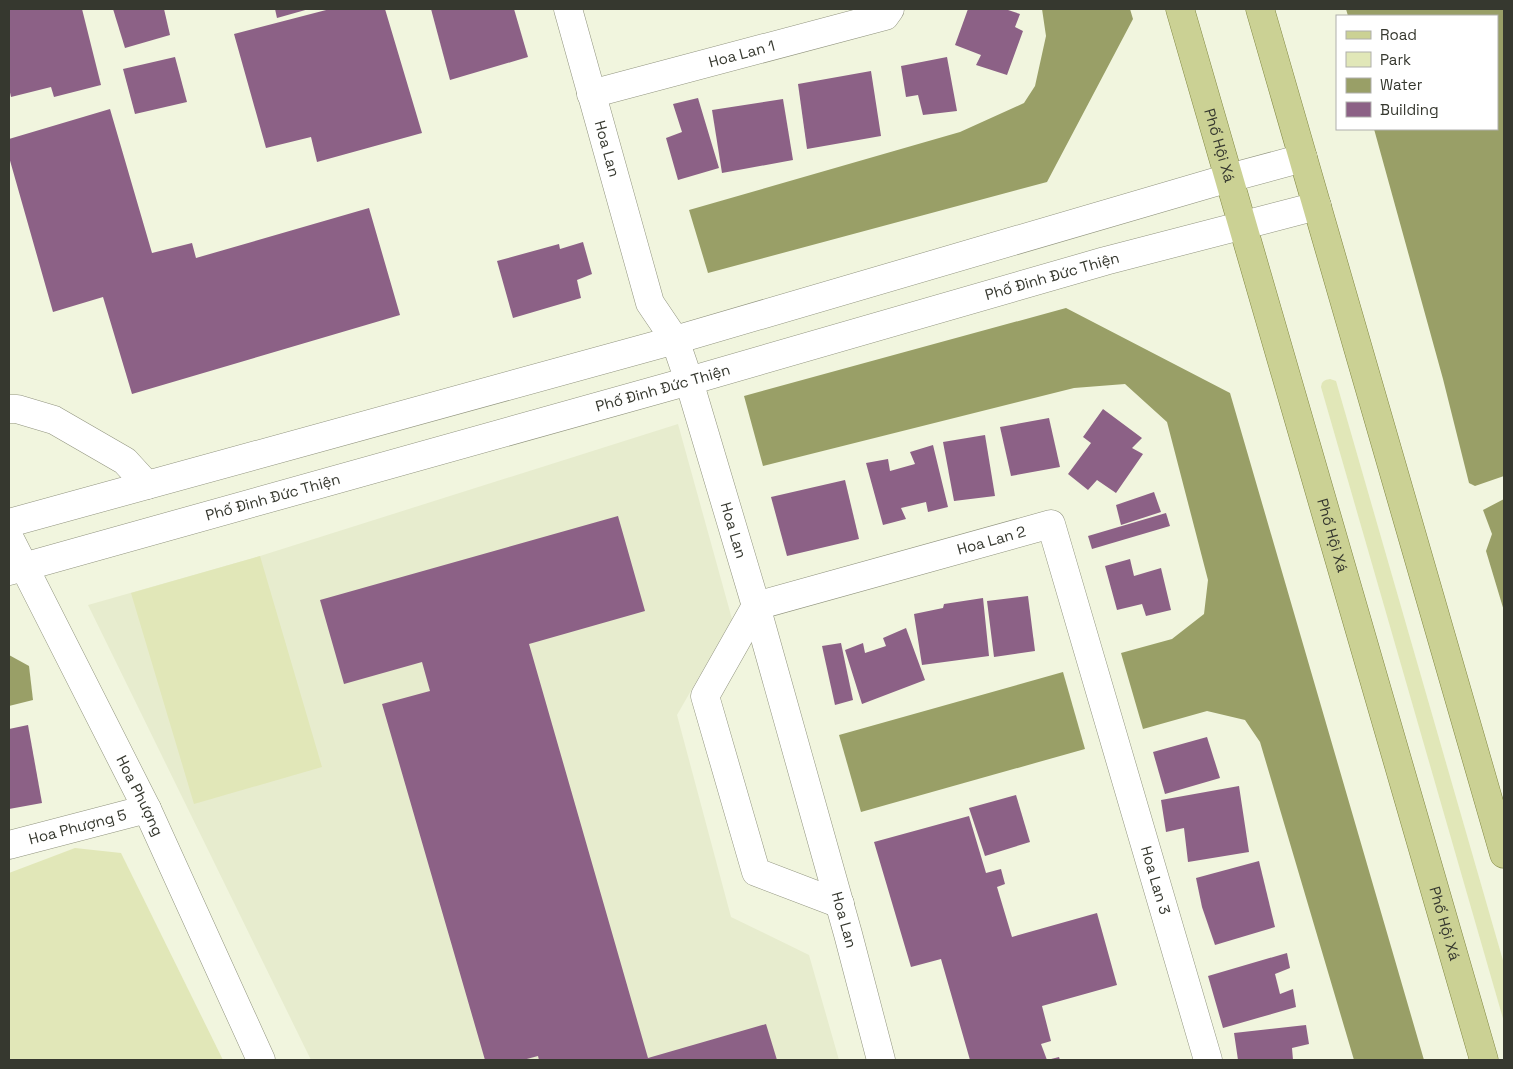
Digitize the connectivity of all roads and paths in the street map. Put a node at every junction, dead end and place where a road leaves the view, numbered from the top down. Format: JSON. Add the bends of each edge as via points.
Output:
{"nodes":[{"id":1,"x":568,"y":9,"type":"edge"},
{"id":2,"x":890,"y":9,"type":"edge"},
{"id":3,"x":1180,"y":9,"type":"edge"},
{"id":4,"x":1260,"y":9,"type":"edge"},
{"id":5,"x":591,"y":94,"type":"junction"},
{"id":6,"x":1303,"y":158,"type":"junction"},
{"id":7,"x":1229,"y":178,"type":"junction"},
{"id":8,"x":1317,"y":206,"type":"junction"},
{"id":9,"x":1243,"y":226,"type":"junction"},
{"id":10,"x":675,"y":340,"type":"junction"},
{"id":11,"x":689,"y":380,"type":"junction"},
{"id":12,"x":9,"y":409,"type":"edge"},
{"id":13,"x":147,"y":485,"type":"junction"},
{"id":14,"x":9,"y":523,"type":"edge"},
{"id":15,"x":9,"y":537,"type":"edge"},
{"id":16,"x":16,"y":569,"type":"edge"},
{"id":17,"x":756,"y":606,"type":"junction"},
{"id":18,"x":1102,"y":700,"type":"joint"},
{"id":19,"x":147,"y":809,"type":"junction"},
{"id":20,"x":9,"y":845,"type":"edge"},
{"id":21,"x":1504,"y":854,"type":"edge"},
{"id":22,"x":840,"y":904,"type":"junction"},
{"id":23,"x":261,"y":1060,"type":"edge"},
{"id":24,"x":881,"y":1060,"type":"edge"},
{"id":25,"x":1208,"y":1060,"type":"edge"},
{"id":26,"x":1484,"y":1060,"type":"edge"}],
"edges":[{"from":1,"to":5,"type":"street","name":"Hoa Lan"},
{"from":2,"to":5,"type":"street","name":"Hoa Lan 1","via":[[885,16]]},
{"from":3,"to":7,"type":"main road","name":"Phố Hội Xá"},
{"from":4,"to":6,"type":"main road"},
{"from":5,"to":10,"type":"street","name":"Hoa Lan","via":[[650,303]]},
{"from":6,"to":7,"type":"street"},
{"from":6,"to":8,"type":"main road"},
{"from":7,"to":9,"type":"main road","name":"Phố Hội Xá"},
{"from":7,"to":10,"type":"street"},
{"from":8,"to":9,"type":"street","name":"Phố Đinh Đức Thiện"},
{"from":8,"to":21,"type":"main road"},
{"from":9,"to":11,"type":"street","name":"Phố Đinh Đức Thiện","via":[[1105,261]]},
{"from":9,"to":26,"type":"main road","name":"Phố Hội Xá"},
{"from":10,"to":11,"type":"street","name":"Hoa Lan"},
{"from":10,"to":13,"type":"street"},
{"from":11,"to":16,"type":"street","name":"Phố Đinh Đức Thiện"},
{"from":11,"to":17,"type":"street","name":"Hoa Lan"},
{"from":12,"to":13,"type":"street","via":[[54,420],[125,461]]},
{"from":13,"to":14,"type":"street"},
{"from":15,"to":16,"type":"street","name":"Hoa Phượng"},
{"from":16,"to":19,"type":"street","name":"Hoa Phượng"},
{"from":17,"to":18,"type":"street","name":"Hoa Lan 2","via":[[1051,524]]},
{"from":17,"to":22,"type":"street","name":"Hoa Lan"},
{"from":17,"to":22,"type":"street","via":[[705,696],[756,872]]},
{"from":18,"to":25,"type":"street","name":"Hoa Lan 3"},
{"from":19,"to":20,"type":"street","name":"Hoa Phượng 5"},
{"from":19,"to":23,"type":"street","name":"Hoa Phượng"},
{"from":22,"to":24,"type":"street","name":"Hoa Lan"}]}
